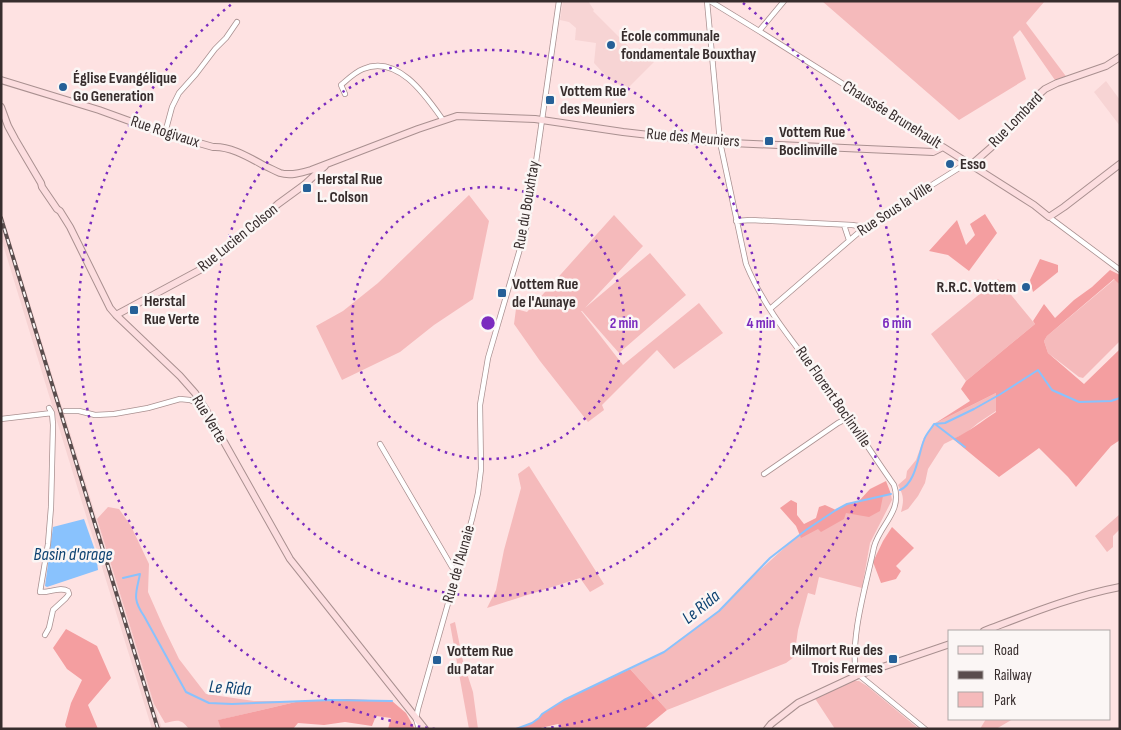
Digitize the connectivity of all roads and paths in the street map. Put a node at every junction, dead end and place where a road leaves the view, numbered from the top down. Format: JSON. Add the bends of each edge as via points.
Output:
{"nodes":[{"id":1,"x":559,"y":1,"type":"edge"},
{"id":2,"x":708,"y":1,"type":"edge"},
{"id":3,"x":784,"y":1,"type":"edge"},
{"id":4,"x":237,"y":22,"type":"dead end"},
{"id":5,"x":759,"y":31,"type":"junction"},
{"id":6,"x":1120,"y":57,"type":"edge"},
{"id":7,"x":1,"y":80,"type":"edge"},
{"id":8,"x":336,"y":81,"type":"dead end"},
{"id":9,"x":341,"y":85,"type":"junction"},
{"id":10,"x":345,"y":94,"type":"dead end"},
{"id":11,"x":1,"y":107,"type":"edge"},
{"id":12,"x":542,"y":119,"type":"junction"},
{"id":13,"x":443,"y":120,"type":"junction"},
{"id":14,"x":165,"y":134,"type":"junction"},
{"id":15,"x":720,"y":142,"type":"junction"},
{"id":16,"x":943,"y":147,"type":"junction"},
{"id":17,"x":328,"y":164,"type":"junction"},
{"id":18,"x":969,"y":164,"type":"junction"},
{"id":19,"x":1120,"y":164,"type":"edge"},
{"id":20,"x":302,"y":173,"type":"junction"},
{"id":21,"x":305,"y":185,"type":"junction"},
{"id":22,"x":1049,"y":216,"type":"junction"},
{"id":23,"x":736,"y":221,"type":"junction"},
{"id":24,"x":844,"y":225,"type":"junction"},
{"id":25,"x":866,"y":227,"type":"junction"},
{"id":26,"x":849,"y":240,"type":"junction"},
{"id":27,"x":1120,"y":270,"type":"edge"},
{"id":28,"x":770,"y":310,"type":"junction"},
{"id":29,"x":116,"y":315,"type":"junction"},
{"id":30,"x":202,"y":405,"type":"junction"},
{"id":31,"x":480,"y":405,"type":"joint"},
{"id":32,"x":65,"y":410,"type":"dead end"},
{"id":33,"x":848,"y":418,"type":"junction"},
{"id":34,"x":1,"y":419,"type":"edge"},
{"id":35,"x":380,"y":444,"type":"dead end"},
{"id":36,"x":764,"y":474,"type":"dead end"},
{"id":37,"x":457,"y":571,"type":"junction"},
{"id":38,"x":1120,"y":587,"type":"edge"},
{"id":39,"x":987,"y":630,"type":"edge"},
{"id":40,"x":45,"y":635,"type":"dead end"},
{"id":41,"x":948,"y":645,"type":"edge"},
{"id":42,"x":858,"y":675,"type":"junction"},
{"id":43,"x":416,"y":719,"type":"junction"},
{"id":44,"x":420,"y":729,"type":"edge"},
{"id":45,"x":425,"y":729,"type":"edge"},
{"id":46,"x":767,"y":729,"type":"edge"},
{"id":47,"x":925,"y":729,"type":"edge"}],
"edges":[{"from":1,"to":12,"type":"street","name":"Rue du Bouxhtay"},
{"from":2,"to":5,"type":"street","name":"Chaussée Brunehault"},
{"from":2,"to":15,"type":"street","name":"Rue Florent Boclinville"},
{"from":3,"to":5,"type":"street"},
{"from":4,"to":14,"type":"street","via":[[179,93]]},
{"from":5,"to":16,"type":"street","name":"Chaussée Brunehault"},
{"from":6,"to":18,"type":"street","name":"Rue Lombard","via":[[1102,68],[1045,89],[995,144]]},
{"from":7,"to":14,"type":"street","name":"Rue Rogivaux"},
{"from":8,"to":9,"type":"street"},
{"from":9,"to":10,"type":"street"},
{"from":9,"to":13,"type":"street","via":[[365,68],[381,65],[393,68],[407,77]]},
{"from":11,"to":29,"type":"street","name":"Rue Verte","via":[[15,139],[42,187],[70,226],[103,296]]},
{"from":12,"to":13,"type":"street","name":"Rue des Meuniers","via":[[457,116]]},
{"from":12,"to":15,"type":"street","name":"Rue des Meuniers","via":[[623,132]]},
{"from":12,"to":31,"type":"street","name":"Rue du Bouxhtay","via":[[527,225],[488,358]]},
{"from":13,"to":17,"type":"street","name":"Rue Rogivaux"},
{"from":14,"to":20,"type":"street","name":"Rue Rogivaux","via":[[242,154],[278,172]]},
{"from":15,"to":16,"type":"street","name":"Rue des Meuniers","via":[[934,152]]},
{"from":15,"to":23,"type":"street","name":"Rue Florent Boclinville"},
{"from":16,"to":18,"type":"street","name":"Chaussée Brunehault"},
{"from":17,"to":20,"type":"street","name":"Rue Rogivaux"},
{"from":17,"to":21,"type":"street"},
{"from":18,"to":22,"type":"street","name":"Chaussée Brunehault"},
{"from":18,"to":25,"type":"street","name":"Rue Sous la Ville"},
{"from":19,"to":22,"type":"street"},
{"from":20,"to":21,"type":"street"},
{"from":21,"to":29,"type":"street","name":"Rue Lucien Colson","via":[[278,204],[208,265]]},
{"from":22,"to":27,"type":"street","name":"Chaussée Brunehault"},
{"from":23,"to":24,"type":"street"},
{"from":23,"to":28,"type":"street","name":"Rue Florent Boclinville","via":[[746,264]]},
{"from":24,"to":25,"type":"street"},
{"from":24,"to":26,"type":"street","name":"Rue Sous la Ville"},
{"from":25,"to":26,"type":"street","name":"Rue Sous la Ville"},
{"from":26,"to":28,"type":"street","name":"Rue Sous la Ville"},
{"from":28,"to":33,"type":"street","name":"Rue Florent Boclinville"},
{"from":29,"to":30,"type":"street","name":"Rue Verte","via":[[180,376]]},
{"from":30,"to":32,"type":"street","via":[[180,399],[127,413],[95,414]]},
{"from":30,"to":43,"type":"street","name":"Rue Verte","via":[[290,560]]},
{"from":31,"to":37,"type":"street","name":"Rue de l'Aunaie","via":[[478,493]]},
{"from":33,"to":36,"type":"street"},
{"from":33,"to":42,"type":"street","name":"Rue Florent Boclinville","via":[[894,486],[897,501],[876,541],[872,556],[854,653]]},
{"from":34,"to":40,"type":"street","via":[[50,410],[53,433],[52,506],[40,592],[63,588],[69,594],[53,610],[50,628]]},
{"from":35,"to":37,"type":"street"},
{"from":37,"to":43,"type":"street","name":"Rue de l'Aunaie"},
{"from":38,"to":39,"type":"street","via":[[1092,592]]},
{"from":41,"to":42,"type":"street"},
{"from":42,"to":46,"type":"street","via":[[798,703]]},
{"from":42,"to":47,"type":"street"},
{"from":43,"to":44,"type":"street"},
{"from":43,"to":45,"type":"street","name":"Rue Verte"}]}
